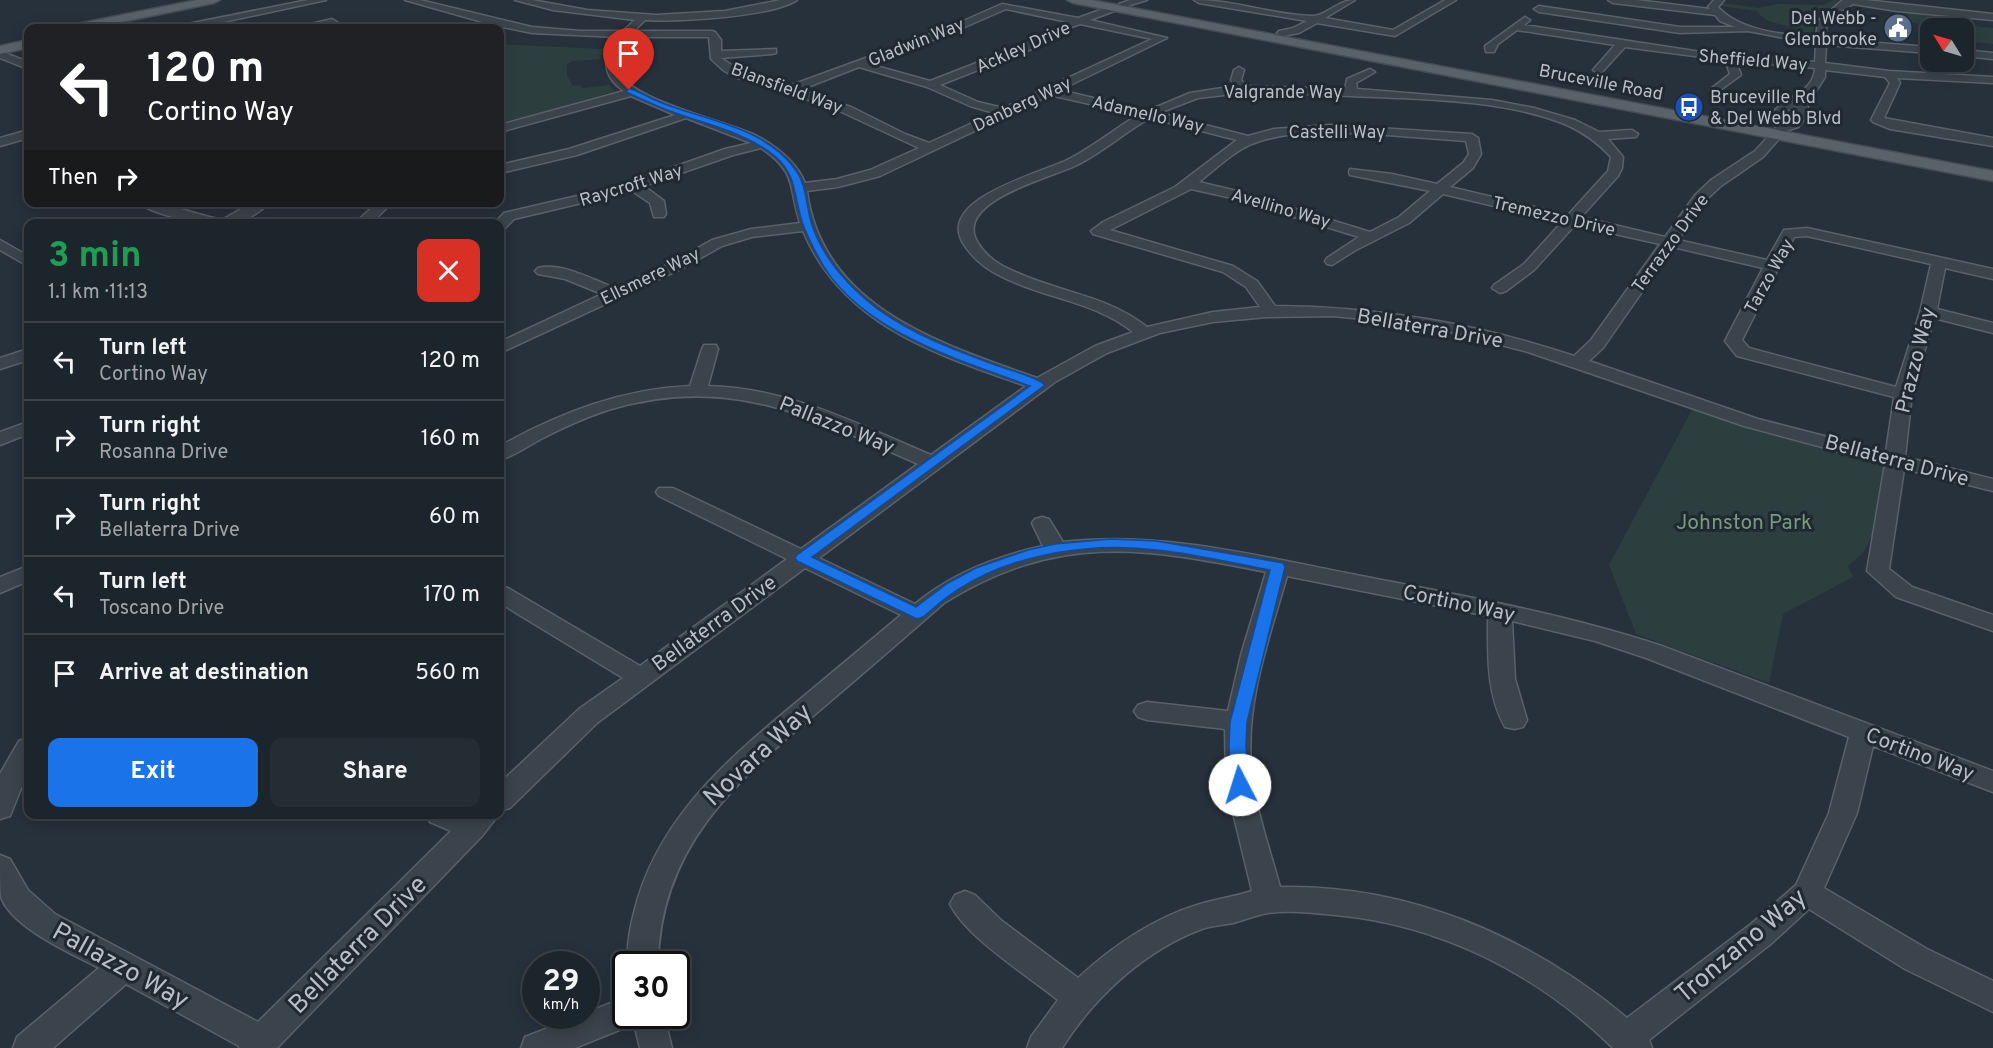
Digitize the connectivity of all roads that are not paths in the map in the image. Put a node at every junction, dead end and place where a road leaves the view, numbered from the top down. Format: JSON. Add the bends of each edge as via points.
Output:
{"nodes":[{"id":1,"x":214,"y":0,"type":"edge"},
{"id":2,"x":321,"y":0,"type":"edge"},
{"id":3,"x":410,"y":0,"type":"edge"},
{"id":4,"x":520,"y":0,"type":"edge"},
{"id":5,"x":792,"y":0,"type":"edge"},
{"id":6,"x":1073,"y":0,"type":"edge"},
{"id":7,"x":1084,"y":0,"type":"edge"},
{"id":8,"x":1142,"y":0,"type":"edge"},
{"id":9,"x":1199,"y":0,"type":"edge"},
{"id":10,"x":1350,"y":0,"type":"edge"},
{"id":11,"x":1451,"y":0,"type":"edge"},
{"id":12,"x":1551,"y":0,"type":"edge"},
{"id":13,"x":1613,"y":0,"type":"edge"},
{"id":14,"x":1719,"y":0,"type":"edge"},
{"id":15,"x":1850,"y":0,"type":"edge"},
{"id":16,"x":227,"y":2,"type":"dead end"},
{"id":17,"x":1117,"y":3,"type":"edge"},
{"id":18,"x":1539,"y":9,"type":"junction"},
{"id":19,"x":1714,"y":12,"type":"junction"},
{"id":20,"x":1993,"y":17,"type":"edge"},
{"id":21,"x":642,"y":18,"type":"junction"},
{"id":22,"x":1079,"y":21,"type":"junction"},
{"id":23,"x":1311,"y":21,"type":"junction"},
{"id":24,"x":215,"y":22,"type":"junction"},
{"id":25,"x":332,"y":22,"type":"dead end"},
{"id":26,"x":496,"y":23,"type":"junction"},
{"id":27,"x":97,"y":24,"type":"edge"},
{"id":28,"x":122,"y":24,"type":"edge"},
{"id":29,"x":204,"y":24,"type":"edge"},
{"id":30,"x":222,"y":24,"type":"edge"},
{"id":31,"x":321,"y":24,"type":"edge"},
{"id":32,"x":492,"y":24,"type":"edge"},
{"id":33,"x":502,"y":24,"type":"edge"},
{"id":34,"x":504,"y":24,"type":"edge"},
{"id":35,"x":1202,"y":25,"type":"junction"},
{"id":36,"x":1515,"y":27,"type":"junction"},
{"id":37,"x":1752,"y":29,"type":"junction"},
{"id":38,"x":1282,"y":33,"type":"junction"},
{"id":39,"x":627,"y":34,"type":"junction"},
{"id":40,"x":24,"y":40,"type":"edge"},
{"id":41,"x":1820,"y":42,"type":"junction"},
{"id":42,"x":1622,"y":44,"type":"junction"},
{"id":43,"x":0,"y":45,"type":"edge"},
{"id":44,"x":24,"y":45,"type":"edge"},
{"id":45,"x":1920,"y":49,"type":"edge"},
{"id":46,"x":772,"y":51,"type":"dead end"},
{"id":47,"x":1490,"y":51,"type":"dead end"},
{"id":48,"x":0,"y":52,"type":"edge"},
{"id":49,"x":1974,"y":54,"type":"edge"},
{"id":50,"x":715,"y":55,"type":"junction"},
{"id":51,"x":1993,"y":56,"type":"edge"},
{"id":52,"x":1729,"y":57,"type":"junction"},
{"id":53,"x":24,"y":63,"type":"edge"},
{"id":54,"x":24,"y":64,"type":"edge"},
{"id":55,"x":859,"y":64,"type":"junction"},
{"id":56,"x":1821,"y":66,"type":"junction"},
{"id":57,"x":0,"y":68,"type":"edge"},
{"id":58,"x":1239,"y":70,"type":"dead end"},
{"id":59,"x":1598,"y":70,"type":"dead end"},
{"id":60,"x":1370,"y":72,"type":"dead end"},
{"id":61,"x":1889,"y":74,"type":"junction"},
{"id":62,"x":1993,"y":80,"type":"edge"},
{"id":63,"x":931,"y":85,"type":"junction"},
{"id":64,"x":1243,"y":89,"type":"junction"},
{"id":65,"x":789,"y":90,"type":"junction"},
{"id":66,"x":1716,"y":90,"type":"dead end"},
{"id":67,"x":633,"y":92,"type":"junction"},
{"id":68,"x":1048,"y":92,"type":"junction"},
{"id":69,"x":1351,"y":93,"type":"junction"},
{"id":70,"x":1807,"y":93,"type":"junction"},
{"id":71,"x":1004,"y":112,"type":"junction"},
{"id":72,"x":688,"y":114,"type":"junction"},
{"id":73,"x":1150,"y":115,"type":"junction"},
{"id":74,"x":504,"y":128,"type":"edge"},
{"id":75,"x":0,"y":132,"type":"edge"},
{"id":76,"x":1780,"y":132,"type":"junction"},
{"id":77,"x":1632,"y":134,"type":"dead end"},
{"id":78,"x":24,"y":135,"type":"edge"},
{"id":79,"x":1597,"y":136,"type":"junction"},
{"id":80,"x":13,"y":139,"type":"junction"},
{"id":81,"x":1248,"y":140,"type":"junction"},
{"id":82,"x":0,"y":142,"type":"edge"},
{"id":83,"x":1993,"y":142,"type":"edge"},
{"id":84,"x":763,"y":144,"type":"junction"},
{"id":85,"x":929,"y":147,"type":"junction"},
{"id":86,"x":504,"y":168,"type":"edge"},
{"id":87,"x":1993,"y":168,"type":"edge"},
{"id":88,"x":1355,"y":172,"type":"dead end"},
{"id":89,"x":1993,"y":176,"type":"edge"},
{"id":90,"x":1189,"y":184,"type":"junction"},
{"id":91,"x":634,"y":186,"type":"junction"},
{"id":92,"x":800,"y":188,"type":"junction"},
{"id":93,"x":1440,"y":189,"type":"junction"},
{"id":94,"x":158,"y":207,"type":"edge"},
{"id":95,"x":255,"y":207,"type":"edge"},
{"id":96,"x":381,"y":207,"type":"edge"},
{"id":97,"x":659,"y":214,"type":"dead end"},
{"id":98,"x":198,"y":219,"type":"edge"},
{"id":99,"x":235,"y":219,"type":"edge"},
{"id":100,"x":367,"y":219,"type":"edge"},
{"id":101,"x":1571,"y":219,"type":"junction"},
{"id":102,"x":504,"y":221,"type":"edge"},
{"id":103,"x":808,"y":226,"type":"junction"},
{"id":104,"x":1373,"y":237,"type":"junction"},
{"id":105,"x":1669,"y":242,"type":"junction"},
{"id":106,"x":0,"y":244,"type":"edge"},
{"id":107,"x":24,"y":259,"type":"edge"},
{"id":108,"x":1332,"y":261,"type":"dead end"},
{"id":109,"x":1939,"y":261,"type":"junction"},
{"id":110,"x":1772,"y":266,"type":"junction"},
{"id":111,"x":543,"y":271,"type":"dead end"},
{"id":112,"x":1993,"y":274,"type":"edge"},
{"id":113,"x":1500,"y":288,"type":"dead end"},
{"id":114,"x":615,"y":294,"type":"junction"},
{"id":115,"x":1928,"y":312,"type":"junction"},
{"id":116,"x":1272,"y":313,"type":"junction"},
{"id":117,"x":1993,"y":328,"type":"edge"},
{"id":118,"x":1144,"y":333,"type":"junction"},
{"id":119,"x":504,"y":346,"type":"edge"},
{"id":120,"x":711,"y":349,"type":"dead end"},
{"id":121,"x":24,"y":355,"type":"edge"},
{"id":122,"x":0,"y":364,"type":"edge"},
{"id":123,"x":1575,"y":364,"type":"junction"},
{"id":124,"x":1039,"y":385,"type":"junction"},
{"id":125,"x":698,"y":391,"type":"junction"},
{"id":126,"x":1903,"y":394,"type":"junction"},
{"id":127,"x":504,"y":452,"type":"edge"},
{"id":128,"x":1894,"y":459,"type":"junction"},
{"id":129,"x":932,"y":463,"type":"junction"},
{"id":130,"x":1993,"y":485,"type":"edge"},
{"id":131,"x":666,"y":492,"type":"dead end"},
{"id":132,"x":1042,"y":524,"type":"dead end"},
{"id":133,"x":1055,"y":548,"type":"junction"},
{"id":134,"x":802,"y":558,"type":"junction"},
{"id":135,"x":1278,"y":567,"type":"junction"},
{"id":136,"x":24,"y":575,"type":"edge"},
{"id":137,"x":0,"y":586,"type":"edge"},
{"id":138,"x":504,"y":595,"type":"edge"},
{"id":139,"x":1500,"y":611,"type":"junction"},
{"id":140,"x":917,"y":614,"type":"junction"},
{"id":141,"x":1993,"y":623,"type":"edge"},
{"id":142,"x":640,"y":677,"type":"junction"},
{"id":143,"x":1147,"y":711,"type":"dead end"},
{"id":144,"x":1514,"y":720,"type":"dead end"},
{"id":145,"x":1239,"y":722,"type":"junction"},
{"id":146,"x":1863,"y":732,"type":"junction"},
{"id":147,"x":24,"y":755,"type":"edge"},
{"id":148,"x":1993,"y":782,"type":"edge"},
{"id":149,"x":504,"y":796,"type":"edge"},
{"id":150,"x":0,"y":808,"type":"edge"},
{"id":151,"x":479,"y":821,"type":"edge"},
{"id":152,"x":0,"y":867,"type":"edge"},
{"id":153,"x":1808,"y":893,"type":"junction"},
{"id":154,"x":1269,"y":900,"type":"junction"},
{"id":155,"x":965,"y":904,"type":"dead end"},
{"id":156,"x":644,"y":951,"type":"edge"},
{"id":157,"x":123,"y":967,"type":"junction"},
{"id":158,"x":1993,"y":997,"type":"edge"},
{"id":159,"x":1080,"y":998,"type":"junction"},
{"id":160,"x":612,"y":1018,"type":"edge"},
{"id":161,"x":651,"y":1029,"type":"edge"},
{"id":162,"x":1631,"y":1043,"type":"edge"},
{"id":163,"x":258,"y":1045,"type":"edge"},
{"id":164,"x":29,"y":1048,"type":"edge"},
{"id":165,"x":537,"y":1048,"type":"edge"},
{"id":166,"x":656,"y":1048,"type":"edge"},
{"id":167,"x":1042,"y":1048,"type":"edge"}],
"edges":[{"from":1,"to":27,"type":"main road"},
{"from":2,"to":24,"type":"street"},
{"from":3,"to":26,"type":"street"},
{"from":4,"to":21,"type":"street","via":[[581,14]]},
{"from":5,"to":21,"type":"street","via":[[728,13]]},
{"from":6,"to":17,"type":"main road","name":"Bruceville Road"},
{"from":7,"to":17,"type":"main road","name":"Bruceville Road"},
{"from":8,"to":17,"type":"street","name":"Ackley Drive"},
{"from":9,"to":23,"type":"street"},
{"from":10,"to":23,"type":"street"},
{"from":11,"to":23,"type":"street","via":[[1399,33]]},
{"from":12,"to":18,"type":"street"},
{"from":13,"to":19,"type":"street"},
{"from":14,"to":19,"type":"street","via":[[1713,5]]},
{"from":15,"to":20,"type":"street"},
{"from":15,"to":41,"type":"street","via":[[1824,18]]},
{"from":16,"to":28,"type":"main road"},
{"from":17,"to":22,"type":"street","name":"Ackley Drive"},
{"from":17,"to":35,"type":"main road","name":"Bruceville Road"},
{"from":17,"to":38,"type":"main road","name":"Bruceville Road"},
{"from":18,"to":36,"type":"street"},
{"from":18,"to":37,"type":"street","via":[[1680,30]]},
{"from":19,"to":37,"type":"street"},
{"from":21,"to":39,"type":"street"},
{"from":22,"to":55,"type":"street","name":"Gladwin Way","via":[[1005,6]]},
{"from":22,"to":63,"type":"street","name":"Ackley Drive","via":[[1030,46]]},
{"from":22,"to":68,"type":"street","name":"Danberg Way","via":[[1162,38]]},
{"from":23,"to":38,"type":"street","via":[[1296,31]]},
{"from":24,"to":29,"type":"street"},
{"from":24,"to":30,"type":"street"},
{"from":25,"to":31,"type":"street"},
{"from":26,"to":32,"type":"street"},
{"from":26,"to":33,"type":"street"},
{"from":34,"to":39,"type":"street","via":[[549,32]]},
{"from":35,"to":38,"type":"main road","name":"Bruceville Road"},
{"from":35,"to":76,"type":"main road","name":"Bruceville Road"},
{"from":36,"to":42,"type":"street","name":"Sheffield Way"},
{"from":36,"to":47,"type":"street","via":[[1494,42]]},
{"from":37,"to":41,"type":"street"},
{"from":38,"to":76,"type":"main road","name":"Bruceville Road"},
{"from":39,"to":50,"type":"street","name":"Blansfield Way","via":[[712,34],[716,40]]},
{"from":39,"to":67,"type":"street","via":[[612,51],[609,63],[617,81]]},
{"from":40,"to":43,"type":"main road"},
{"from":41,"to":45,"type":"street"},
{"from":41,"to":56,"type":"street"},
{"from":42,"to":52,"type":"street","name":"Sheffield Way"},
{"from":42,"to":59,"type":"street"},
{"from":44,"to":48,"type":"main road"},
{"from":46,"to":50,"type":"street"},
{"from":48,"to":53,"type":"street"},
{"from":49,"to":51,"type":"street"},
{"from":50,"to":65,"type":"street","name":"Blansfield Way","via":[[721,64],[738,74]]},
{"from":52,"to":56,"type":"street","name":"Sheffield Way"},
{"from":52,"to":66,"type":"street","via":[[1736,75]]},
{"from":54,"to":57,"type":"street"},
{"from":55,"to":63,"type":"street"},
{"from":55,"to":65,"type":"street","name":"Gladwin Way"},
{"from":56,"to":61,"type":"street","name":"Sheffield Way"},
{"from":56,"to":70,"type":"street","name":"Terrazzo Drive","via":[[1818,82]]},
{"from":58,"to":64,"type":"street","via":[[1236,80]]},
{"from":60,"to":69,"type":"street","via":[[1351,81]]},
{"from":61,"to":62,"type":"street","name":"Sheffield Way"},
{"from":61,"to":83,"type":"street","via":[[1895,83],[1877,120]]},
{"from":63,"to":71,"type":"street"},
{"from":64,"to":69,"type":"street","name":"Valgrande Way"},
{"from":64,"to":73,"type":"street","name":"Valgrande Way","via":[[1193,96]]},
{"from":65,"to":85,"type":"street","name":"Blansfield Way","via":[[837,105],[896,136]]},
{"from":67,"to":72,"type":"street"},
{"from":67,"to":74,"type":"street"},
{"from":68,"to":71,"type":"street","name":"Danberg Way"},
{"from":68,"to":73,"type":"street","name":"Adamello Way"},
{"from":69,"to":79,"type":"street","name":"Valgrande Way","via":[[1485,102],[1550,117]]},
{"from":70,"to":76,"type":"street","name":"Terrazzo Drive","via":[[1803,114]]},
{"from":70,"to":76,"type":"street","via":[[1781,110]]},
{"from":71,"to":85,"type":"street","name":"Danberg Way"},
{"from":72,"to":84,"type":"street"},
{"from":72,"to":86,"type":"street","via":[[573,152]]},
{"from":73,"to":81,"type":"street","name":"Adamello Way"},
{"from":73,"to":118,"type":"street","name":"Valgrande Way","via":[[1073,162],[990,198],[971,216],[967,232],[973,248],[993,266],[1028,282],[1103,306]]},
{"from":75,"to":80,"type":"street"},
{"from":76,"to":87,"type":"main road","name":"Bruceville Road"},
{"from":76,"to":89,"type":"main road","name":"Bruceville Road"},
{"from":76,"to":105,"type":"street","name":"Terrazzo Drive","via":[[1759,154],[1709,189]]},
{"from":77,"to":79,"type":"street"},
{"from":78,"to":80,"type":"street"},
{"from":79,"to":101,"type":"street","name":"Valgrande Way","via":[[1615,152],[1618,162]]},
{"from":80,"to":82,"type":"street"},
{"from":81,"to":90,"type":"street","name":"Castelli Way"},
{"from":81,"to":93,"type":"street","name":"Castelli Way","via":[[1321,129],[1472,138],[1473,159]]},
{"from":84,"to":91,"type":"street","name":"Raycroft Way"},
{"from":84,"to":92,"type":"street","via":[[787,164]]},
{"from":85,"to":92,"type":"street","name":"Danberg Way","via":[[867,176]]},
{"from":88,"to":93,"type":"street","name":"Tremezzo Drive"},
{"from":90,"to":104,"type":"street","name":"Avellino Way"},
{"from":90,"to":116,"type":"street","name":"Castelli Way","via":[[1098,231],[1228,269],[1261,293]]},
{"from":91,"to":97,"type":"street","via":[[657,201]]},
{"from":91,"to":102,"type":"street","name":"Raycroft Way","via":[[509,216]]},
{"from":92,"to":103,"type":"street"},
{"from":93,"to":101,"type":"street","name":"Tremezzo Drive"},
{"from":93,"to":104,"type":"street","name":"Castelli Way","via":[[1404,220]]},
{"from":94,"to":98,"type":"street"},
{"from":95,"to":99,"type":"street"},
{"from":96,"to":100,"type":"street"},
{"from":101,"to":105,"type":"street","name":"Tremezzo Drive"},
{"from":101,"to":113,"type":"street","via":[[1529,267]]},
{"from":103,"to":114,"type":"street","name":"Ellsmere Way","via":[[727,239]]},
{"from":103,"to":124,"type":"street","via":[[831,270],[877,313],[953,353]]},
{"from":104,"to":108,"type":"street","name":"Castelli Way"},
{"from":105,"to":110,"type":"street","name":"Tremezzo Drive"},
{"from":105,"to":123,"type":"street","name":"Terrazzo Drive","via":[[1597,344]]},
{"from":106,"to":107,"type":"street"},
{"from":109,"to":110,"type":"street","name":"Tarzo Way","via":[[1807,232],[1790,233]]},
{"from":109,"to":112,"type":"street","name":"Tarzo Way"},
{"from":109,"to":115,"type":"street","name":"Prazzo Way"},
{"from":110,"to":126,"type":"street","name":"Tarzo Way","via":[[1733,341],[1743,352]]},
{"from":111,"to":114,"type":"street","via":[[568,275]]},
{"from":114,"to":119,"type":"street","name":"Ellsmere Way"},
{"from":115,"to":117,"type":"street"},
{"from":115,"to":126,"type":"street","name":"Prazzo Way"},
{"from":116,"to":118,"type":"street","name":"Bellaterra Drive","via":[[1206,319]]},
{"from":116,"to":123,"type":"street","name":"Bellaterra Drive","via":[[1344,313],[1406,320],[1506,341]]},
{"from":118,"to":124,"type":"street","name":"Bellaterra Drive","via":[[1081,358]]},
{"from":120,"to":125,"type":"street"},
{"from":121,"to":122,"type":"street"},
{"from":123,"to":128,"type":"street","name":"Bellaterra Drive","via":[[1718,412]]},
{"from":124,"to":129,"type":"street","name":"Bellaterra Drive"},
{"from":125,"to":127,"type":"street","name":"Pallazzo Way","via":[[642,397],[595,409]]},
{"from":125,"to":129,"type":"street","name":"Pallazzo Way","via":[[750,394],[785,402]]},
{"from":126,"to":128,"type":"street","name":"Prazzo Way"},
{"from":128,"to":130,"type":"street","name":"Bellaterra Drive"},
{"from":128,"to":141,"type":"street","name":"Prazzo Way","via":[[1878,572],[1905,592]]},
{"from":129,"to":134,"type":"street","name":"Bellaterra Drive"},
{"from":131,"to":134,"type":"street"},
{"from":132,"to":133,"type":"street"},
{"from":133,"to":135,"type":"street","name":"Cortino Way","via":[[1111,543],[1156,545]]},
{"from":133,"to":140,"type":"street","name":"Cortino Way","via":[[981,571],[953,586]]},
{"from":134,"to":140,"type":"street"},
{"from":134,"to":142,"type":"street","name":"Bellaterra Drive"},
{"from":135,"to":139,"type":"street","name":"Cortino Way"},
{"from":135,"to":145,"type":"street"},
{"from":136,"to":137,"type":"street"},
{"from":138,"to":142,"type":"street"},
{"from":139,"to":144,"type":"street","via":[[1500,673]]},
{"from":139,"to":146,"type":"street","name":"Cortino Way","via":[[1565,625],[1654,652]]},
{"from":140,"to":156,"type":"street","name":"Novara Way","via":[[732,771],[695,813],[660,874],[645,930]]},
{"from":142,"to":149,"type":"street","name":"Bellaterra Drive","via":[[579,723]]},
{"from":143,"to":145,"type":"street"},
{"from":145,"to":154,"type":"street","via":[[1240,785]]},
{"from":146,"to":148,"type":"street","name":"Cortino Way"},
{"from":146,"to":153,"type":"street","name":"Tronzano Way","via":[[1843,813]]},
{"from":147,"to":150,"type":"street"},
{"from":151,"to":163,"type":"street","name":"Bellaterra Drive"},
{"from":152,"to":157,"type":"street","name":"Pallazzo Way","via":[[8,888],[27,911]]},
{"from":153,"to":158,"type":"street","via":[[1916,959]]},
{"from":153,"to":162,"type":"street","name":"Tronzano Way"},
{"from":154,"to":159,"type":"street","via":[[1197,917],[1164,933],[1109,971]]},
{"from":154,"to":162,"type":"street","via":[[1357,906],[1462,932],[1544,976]]},
{"from":155,"to":159,"type":"street","via":[[991,930]]},
{"from":157,"to":163,"type":"street","name":"Pallazzo Way"},
{"from":157,"to":164,"type":"street"},
{"from":159,"to":167,"type":"street"},
{"from":160,"to":165,"type":"street"},
{"from":161,"to":166,"type":"street"}]}
